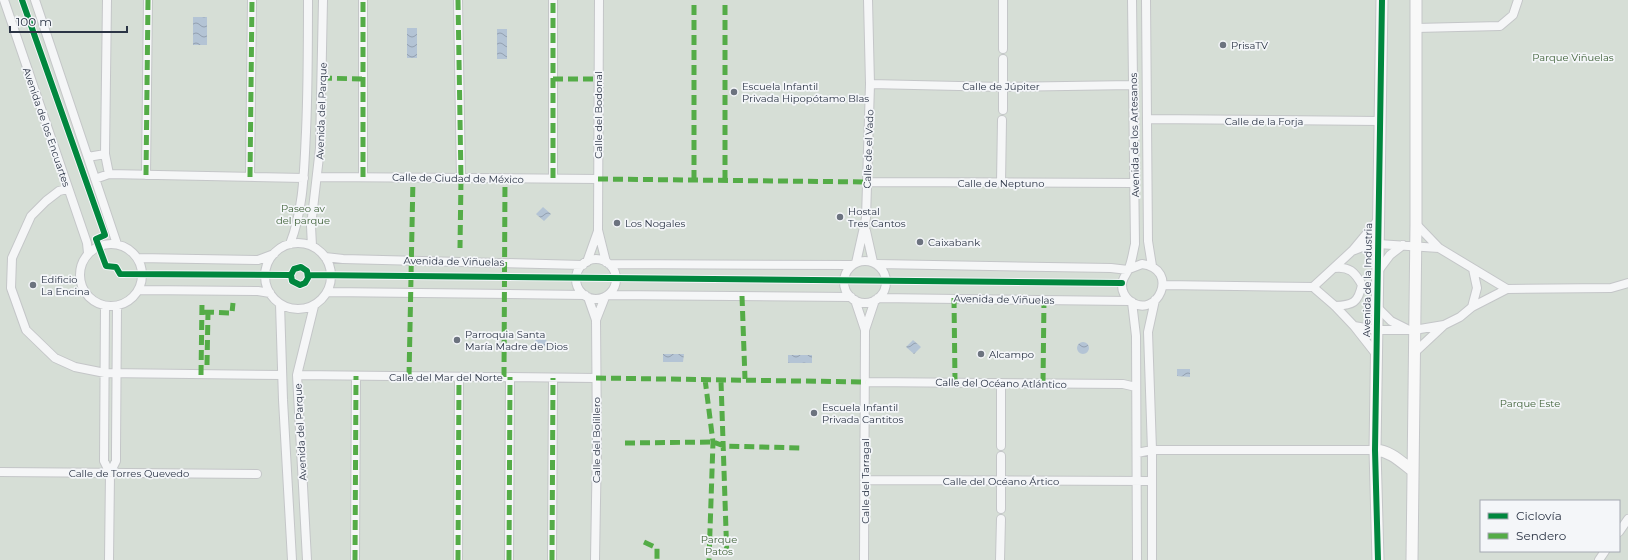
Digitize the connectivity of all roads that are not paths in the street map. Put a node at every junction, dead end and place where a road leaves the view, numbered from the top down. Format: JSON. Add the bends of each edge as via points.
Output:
{"nodes":[{"id":1,"x":4,"y":0,"type":"edge"},
{"id":2,"x":35,"y":0,"type":"edge"},
{"id":3,"x":107,"y":0,"type":"edge"},
{"id":4,"x":148,"y":0,"type":"edge"},
{"id":5,"x":252,"y":0,"type":"edge"},
{"id":6,"x":308,"y":0,"type":"edge"},
{"id":7,"x":323,"y":0,"type":"edge"},
{"id":8,"x":363,"y":0,"type":"edge"},
{"id":9,"x":458,"y":0,"type":"edge"},
{"id":10,"x":553,"y":0,"type":"edge"},
{"id":11,"x":599,"y":0,"type":"edge"},
{"id":12,"x":868,"y":0,"type":"edge"},
{"id":13,"x":1003,"y":0,"type":"edge"},
{"id":14,"x":1132,"y":0,"type":"edge"},
{"id":15,"x":1146,"y":0,"type":"edge"},
{"id":16,"x":1382,"y":0,"type":"edge"},
{"id":17,"x":1416,"y":0,"type":"edge"},
{"id":18,"x":1518,"y":0,"type":"edge"},
{"id":19,"x":1416,"y":28,"type":"junction"},
{"id":20,"x":1003,"y":49,"type":"dead end"},
{"id":21,"x":1004,"y":59,"type":"dead end"},
{"id":22,"x":870,"y":84,"type":"junction"},
{"id":23,"x":1133,"y":86,"type":"junction"},
{"id":24,"x":1003,"y":87,"type":"junction"},
{"id":25,"x":1002,"y":110,"type":"dead end"},
{"id":26,"x":1148,"y":119,"type":"junction"},
{"id":27,"x":1002,"y":120,"type":"dead end"},
{"id":28,"x":1380,"y":121,"type":"junction"},
{"id":29,"x":105,"y":154,"type":"junction"},
{"id":30,"x":88,"y":157,"type":"junction"},
{"id":31,"x":109,"y":174,"type":"junction"},
{"id":32,"x":146,"y":175,"type":"junction"},
{"id":33,"x":250,"y":177,"type":"junction"},
{"id":34,"x":318,"y":177,"type":"junction"},
{"id":35,"x":363,"y":177,"type":"junction"},
{"id":36,"x":304,"y":178,"type":"junction"},
{"id":37,"x":553,"y":178,"type":"junction"},
{"id":38,"x":95,"y":179,"type":"junction"},
{"id":39,"x":461,"y":179,"type":"junction"},
{"id":40,"x":598,"y":179,"type":"junction"},
{"id":41,"x":867,"y":182,"type":"junction"},
{"id":42,"x":1001,"y":183,"type":"junction"},
{"id":43,"x":1134,"y":183,"type":"junction"},
{"id":44,"x":67,"y":189,"type":"junction"},
{"id":45,"x":1378,"y":220,"type":"junction"},
{"id":46,"x":1416,"y":224,"type":"junction"},
{"id":47,"x":866,"y":226,"type":"junction"},
{"id":48,"x":598,"y":230,"type":"junction"},
{"id":49,"x":117,"y":244,"type":"junction"},
{"id":50,"x":290,"y":244,"type":"junction"},
{"id":51,"x":1378,"y":244,"type":"junction"},
{"id":52,"x":1403,"y":245,"type":"junction"},
{"id":53,"x":312,"y":246,"type":"junction"},
{"id":54,"x":1416,"y":246,"type":"junction"},
{"id":55,"x":1439,"y":248,"type":"junction"},
{"id":56,"x":1352,"y":251,"type":"junction"},
{"id":57,"x":88,"y":253,"type":"junction"},
{"id":58,"x":274,"y":254,"type":"junction"},
{"id":59,"x":325,"y":257,"type":"junction"},
{"id":60,"x":138,"y":258,"type":"junction"},
{"id":61,"x":585,"y":263,"type":"junction"},
{"id":62,"x":607,"y":263,"type":"junction"},
{"id":63,"x":875,"y":263,"type":"junction"},
{"id":64,"x":854,"y":264,"type":"junction"},
{"id":65,"x":1152,"y":266,"type":"junction"},
{"id":66,"x":1334,"y":268,"type":"junction"},
{"id":67,"x":1474,"y":269,"type":"junction"},
{"id":68,"x":1129,"y":270,"type":"junction"},
{"id":69,"x":1378,"y":271,"type":"junction"},
{"id":70,"x":1628,"y":283,"type":"edge"},
{"id":71,"x":1163,"y":285,"type":"junction"},
{"id":72,"x":1313,"y":287,"type":"junction"},
{"id":73,"x":1507,"y":289,"type":"junction"},
{"id":74,"x":139,"y":290,"type":"junction"},
{"id":75,"x":328,"y":292,"type":"junction"},
{"id":76,"x":270,"y":294,"type":"junction"},
{"id":77,"x":586,"y":296,"type":"junction"},
{"id":78,"x":607,"y":296,"type":"junction"},
{"id":79,"x":853,"y":298,"type":"junction"},
{"id":80,"x":877,"y":299,"type":"junction"},
{"id":81,"x":1155,"y":300,"type":"junction"},
{"id":82,"x":1131,"y":301,"type":"junction"},
{"id":83,"x":280,"y":304,"type":"junction"},
{"id":84,"x":105,"y":306,"type":"junction"},
{"id":85,"x":117,"y":306,"type":"junction"},
{"id":86,"x":314,"y":306,"type":"junction"},
{"id":87,"x":1335,"y":306,"type":"junction"},
{"id":88,"x":1377,"y":307,"type":"junction"},
{"id":89,"x":1472,"y":307,"type":"junction"},
{"id":90,"x":596,"y":320,"type":"junction"},
{"id":91,"x":1444,"y":325,"type":"junction"},
{"id":92,"x":1354,"y":326,"type":"junction"},
{"id":93,"x":1410,"y":329,"type":"junction"},
{"id":94,"x":866,"y":330,"type":"junction"},
{"id":95,"x":1377,"y":330,"type":"junction"},
{"id":96,"x":1414,"y":353,"type":"junction"},
{"id":97,"x":1376,"y":354,"type":"junction"},
{"id":98,"x":105,"y":374,"type":"junction"},
{"id":99,"x":116,"y":374,"type":"junction"},
{"id":100,"x":282,"y":375,"type":"junction"},
{"id":101,"x":297,"y":375,"type":"junction"},
{"id":102,"x":356,"y":376,"type":"junction"},
{"id":103,"x":459,"y":377,"type":"junction"},
{"id":104,"x":510,"y":378,"type":"junction"},
{"id":105,"x":553,"y":378,"type":"junction"},
{"id":106,"x":596,"y":378,"type":"junction"},
{"id":107,"x":866,"y":382,"type":"junction"},
{"id":108,"x":1001,"y":383,"type":"junction"},
{"id":109,"x":1136,"y":387,"type":"junction"},
{"id":110,"x":1001,"y":446,"type":"dead end"},
{"id":111,"x":1152,"y":450,"type":"junction"},
{"id":112,"x":1375,"y":450,"type":"junction"},
{"id":113,"x":1137,"y":453,"type":"junction"},
{"id":114,"x":1001,"y":456,"type":"dead end"},
{"id":115,"x":1413,"y":471,"type":"junction"},
{"id":116,"x":0,"y":472,"type":"edge"},
{"id":117,"x":110,"y":473,"type":"junction"},
{"id":118,"x":257,"y":474,"type":"dead end"},
{"id":119,"x":865,"y":480,"type":"junction"},
{"id":120,"x":1137,"y":481,"type":"junction"},
{"id":121,"x":1151,"y":481,"type":"junction"},
{"id":122,"x":1001,"y":482,"type":"junction"},
{"id":123,"x":1001,"y":509,"type":"dead end"},
{"id":124,"x":1000,"y":519,"type":"dead end"},
{"id":125,"x":1628,"y":519,"type":"edge"},
{"id":126,"x":1620,"y":531,"type":"edge"},
{"id":127,"x":109,"y":560,"type":"edge"},
{"id":128,"x":292,"y":560,"type":"edge"},
{"id":129,"x":307,"y":560,"type":"edge"},
{"id":130,"x":355,"y":560,"type":"edge"},
{"id":131,"x":458,"y":560,"type":"edge"},
{"id":132,"x":509,"y":560,"type":"edge"},
{"id":133,"x":552,"y":560,"type":"edge"},
{"id":134,"x":595,"y":560,"type":"edge"},
{"id":135,"x":864,"y":560,"type":"edge"},
{"id":136,"x":1000,"y":560,"type":"edge"},
{"id":137,"x":1137,"y":560,"type":"edge"},
{"id":138,"x":1152,"y":560,"type":"edge"},
{"id":139,"x":1378,"y":560,"type":"edge"},
{"id":140,"x":1412,"y":560,"type":"edge"}],
"edges":[{"from":1,"to":44,"type":"street","name":"Avenida de los Encuartes"},
{"from":2,"to":30,"type":"street"},
{"from":3,"to":29,"type":"street"},
{"from":4,"to":32,"type":"street"},
{"from":5,"to":33,"type":"street"},
{"from":6,"to":36,"type":"street","name":"Avenida del Parque"},
{"from":7,"to":34,"type":"street","name":"Avenida del Parque"},
{"from":8,"to":35,"type":"street"},
{"from":9,"to":39,"type":"street"},
{"from":10,"to":37,"type":"street"},
{"from":11,"to":40,"type":"street","name":"Calle del Bodonal"},
{"from":12,"to":22,"type":"street","name":"Calle de el Vado"},
{"from":13,"to":20,"type":"street"},
{"from":14,"to":23,"type":"street","name":"Avenida de los Artesanos"},
{"from":15,"to":26,"type":"street","name":"Avenida de los Artesanos"},
{"from":16,"to":28,"type":"street","name":"Avenida de la Industria"},
{"from":17,"to":19,"type":"street"},
{"from":18,"to":19,"type":"street","via":[[1513,15],[1500,26]]},
{"from":19,"to":46,"type":"street"},
{"from":21,"to":24,"type":"street"},
{"from":22,"to":24,"type":"street","name":"Calle de Júpiter"},
{"from":22,"to":41,"type":"street","name":"Calle de el Vado"},
{"from":23,"to":24,"type":"street","name":"Calle de Júpiter"},
{"from":23,"to":43,"type":"street","name":"Avenida de los Artesanos"},
{"from":24,"to":25,"type":"street"},
{"from":26,"to":28,"type":"street","name":"Calle de la Forja"},
{"from":26,"to":65,"type":"street","name":"Avenida de los Artesanos","via":[[1148,241]]},
{"from":27,"to":42,"type":"street"},
{"from":28,"to":45,"type":"street","name":"Avenida de la Industria"},
{"from":29,"to":30,"type":"street"},
{"from":29,"to":31,"type":"street"},
{"from":30,"to":38,"type":"street"},
{"from":31,"to":32,"type":"street"},
{"from":31,"to":38,"type":"street"},
{"from":32,"to":33,"type":"street"},
{"from":33,"to":36,"type":"street"},
{"from":34,"to":35,"type":"street","name":"Calle de Ciudad de México"},
{"from":34,"to":53,"type":"street","name":"Avenida del Parque","via":[[311,226]]},
{"from":35,"to":39,"type":"street","name":"Calle de Ciudad de México"},
{"from":36,"to":50,"type":"street","name":"Avenida del Parque","via":[[299,213]]},
{"from":37,"to":39,"type":"street","name":"Calle de Ciudad de México"},
{"from":37,"to":40,"type":"street","name":"Calle de Ciudad de México"},
{"from":38,"to":49,"type":"street"},
{"from":40,"to":48,"type":"street","name":"Calle del Bodonal"},
{"from":41,"to":42,"type":"street","name":"Calle de Neptuno"},
{"from":41,"to":47,"type":"street","name":"Calle de el Vado"},
{"from":42,"to":43,"type":"street","name":"Calle de Neptuno"},
{"from":43,"to":68,"type":"street","name":"Avenida de los Artesanos","via":[[1135,244]]},
{"from":44,"to":57,"type":"street","name":"Avenida de los Encuartes","via":[[87,243]]},
{"from":44,"to":98,"type":"street","via":[[59,191],[31,216],[12,258],[11,288],[26,330],[55,358],[75,367]]},
{"from":45,"to":51,"type":"street","name":"Avenida de la Industria"},
{"from":45,"to":56,"type":"street"},
{"from":46,"to":54,"type":"street"},
{"from":46,"to":55,"type":"street"},
{"from":47,"to":63,"type":"street"},
{"from":47,"to":64,"type":"street"},
{"from":48,"to":61,"type":"street","name":"Calle del Bodonal"},
{"from":48,"to":62,"type":"street","name":"Calle del Bodonal"},
{"from":49,"to":57,"type":"street","via":[[98,246]]},
{"from":49,"to":60,"type":"street","via":[[132,251]]},
{"from":50,"to":53,"type":"street"},
{"from":50,"to":58,"type":"street"},
{"from":51,"to":52,"type":"street"},
{"from":51,"to":56,"type":"street"},
{"from":51,"to":69,"type":"street","name":"Avenida de la Industria"},
{"from":52,"to":54,"type":"street"},
{"from":52,"to":69,"type":"street","via":[[1390,255]]},
{"from":53,"to":59,"type":"street"},
{"from":54,"to":55,"type":"street"},
{"from":54,"to":93,"type":"street"},
{"from":55,"to":67,"type":"street"},
{"from":56,"to":66,"type":"street"},
{"from":57,"to":84,"type":"street","via":[[80,270],[83,288],[88,296]]},
{"from":58,"to":60,"type":"street","via":[[258,260]]},
{"from":58,"to":76,"type":"street","via":[[265,275]]},
{"from":59,"to":61,"type":"street","name":"Avenida de Viñuelas"},
{"from":59,"to":75,"type":"street","via":[[332,275]]},
{"from":60,"to":74,"type":"street","via":[[143,274]]},
{"from":61,"to":62,"type":"street","via":[[600,260]]},
{"from":61,"to":77,"type":"street","via":[[576,277],[577,285]]},
{"from":62,"to":64,"type":"street"},
{"from":62,"to":78,"type":"street","via":[[616,278],[615,285]]},
{"from":63,"to":64,"type":"street","via":[[868,261]]},
{"from":63,"to":68,"type":"street"},
{"from":63,"to":80,"type":"street","via":[[882,269],[886,280],[885,287]]},
{"from":64,"to":79,"type":"street","via":[[844,280]]},
{"from":65,"to":68,"type":"street","via":[[1142,264]]},
{"from":65,"to":71,"type":"street","via":[[1160,274]]},
{"from":66,"to":72,"type":"street"},
{"from":66,"to":87,"type":"street","via":[[1344,267],[1356,273],[1362,285],[1359,297],[1350,305]]},
{"from":67,"to":73,"type":"street"},
{"from":67,"to":89,"type":"street","via":[[1476,288]]},
{"from":68,"to":82,"type":"street","via":[[1124,275],[1122,288]]},
{"from":69,"to":88,"type":"street","name":"Avenida de la Industria"},
{"from":70,"to":73,"type":"street","via":[[1611,288]]},
{"from":71,"to":72,"type":"street"},
{"from":71,"to":81,"type":"street"},
{"from":72,"to":87,"type":"street"},
{"from":73,"to":89,"type":"street"},
{"from":74,"to":76,"type":"street","via":[[258,291]]},
{"from":74,"to":85,"type":"street","via":[[130,300]]},
{"from":75,"to":77,"type":"street"},
{"from":75,"to":86,"type":"street"},
{"from":76,"to":83,"type":"street"},
{"from":77,"to":78,"type":"street","via":[[594,299]]},
{"from":77,"to":90,"type":"street"},
{"from":78,"to":79,"type":"street"},
{"from":78,"to":90,"type":"street"},
{"from":79,"to":80,"type":"street","via":[[865,302]]},
{"from":79,"to":94,"type":"street","name":"Calle del Tarragal"},
{"from":80,"to":82,"type":"street","name":"Avenida de Viñuelas"},
{"from":80,"to":94,"type":"street","name":"Calle del Tarragal"},
{"from":81,"to":82,"type":"street","via":[[1141,305]]},
{"from":81,"to":111,"type":"street","via":[[1148,332]]},
{"from":82,"to":109,"type":"street","via":[[1136,336]]},
{"from":83,"to":86,"type":"street","via":[[297,310]]},
{"from":83,"to":100,"type":"street","name":"Avenida del Parque"},
{"from":84,"to":85,"type":"street"},
{"from":84,"to":98,"type":"street"},
{"from":85,"to":99,"type":"street"},
{"from":86,"to":101,"type":"street","name":"Avenida del Parque"},
{"from":87,"to":92,"type":"street"},
{"from":88,"to":93,"type":"street","via":[[1391,321]]},
{"from":88,"to":95,"type":"street","name":"Avenida de la Industria"},
{"from":89,"to":91,"type":"street"},
{"from":90,"to":106,"type":"street","name":"Calle del Bolillero"},
{"from":91,"to":93,"type":"street"},
{"from":91,"to":96,"type":"street"},
{"from":92,"to":95,"type":"street"},
{"from":92,"to":97,"type":"street"},
{"from":93,"to":95,"type":"street"},
{"from":93,"to":96,"type":"street"},
{"from":94,"to":107,"type":"street","name":"Calle del Tarragal"},
{"from":95,"to":97,"type":"street","name":"Avenida de la Industria"},
{"from":96,"to":115,"type":"street"},
{"from":97,"to":112,"type":"street","name":"Avenida de la Industria"},
{"from":98,"to":99,"type":"street"},
{"from":98,"to":117,"type":"street","via":[[104,460]]},
{"from":99,"to":100,"type":"street"},
{"from":99,"to":117,"type":"street","via":[[116,461]]},
{"from":100,"to":128,"type":"street","name":"Avenida del Parque"},
{"from":101,"to":102,"type":"street","name":"Calle del Mar del Norte"},
{"from":101,"to":129,"type":"street","name":"Avenida del Parque"},
{"from":102,"to":103,"type":"street","name":"Calle del Mar del Norte"},
{"from":102,"to":130,"type":"street"},
{"from":103,"to":104,"type":"street","name":"Calle del Mar del Norte"},
{"from":103,"to":131,"type":"street"},
{"from":104,"to":105,"type":"street","name":"Calle del Mar del Norte"},
{"from":104,"to":132,"type":"street"},
{"from":105,"to":106,"type":"street","name":"Calle del Mar del Norte"},
{"from":105,"to":133,"type":"street"},
{"from":106,"to":134,"type":"street","name":"Calle del Bolillero"},
{"from":107,"to":108,"type":"street","name":"Calle del Océano Atlántico"},
{"from":107,"to":119,"type":"street","name":"Calle del Tarragal"},
{"from":108,"to":109,"type":"street","name":"Calle del Océano Atlántico","via":[[1130,384]]},
{"from":108,"to":110,"type":"street"},
{"from":109,"to":113,"type":"street"},
{"from":111,"to":112,"type":"street"},
{"from":111,"to":113,"type":"street"},
{"from":111,"to":121,"type":"street"},
{"from":112,"to":115,"type":"street","via":[[1393,456]]},
{"from":112,"to":139,"type":"street","name":"Avenida de la Industria"},
{"from":113,"to":120,"type":"street"},
{"from":114,"to":122,"type":"street"},
{"from":115,"to":140,"type":"street"},
{"from":116,"to":117,"type":"street","name":"Calle de Torres Quevedo"},
{"from":117,"to":118,"type":"street","name":"Calle de Torres Quevedo"},
{"from":117,"to":127,"type":"street"},
{"from":119,"to":122,"type":"street","name":"Calle del Océano Ártico"},
{"from":119,"to":135,"type":"street","name":"Calle del Tarragal"},
{"from":120,"to":121,"type":"street"},
{"from":120,"to":122,"type":"street","name":"Calle del Océano Ártico"},
{"from":120,"to":137,"type":"street"},
{"from":121,"to":138,"type":"street"},
{"from":122,"to":123,"type":"street"},
{"from":124,"to":136,"type":"street"},
{"from":125,"to":126,"type":"street"}]}
